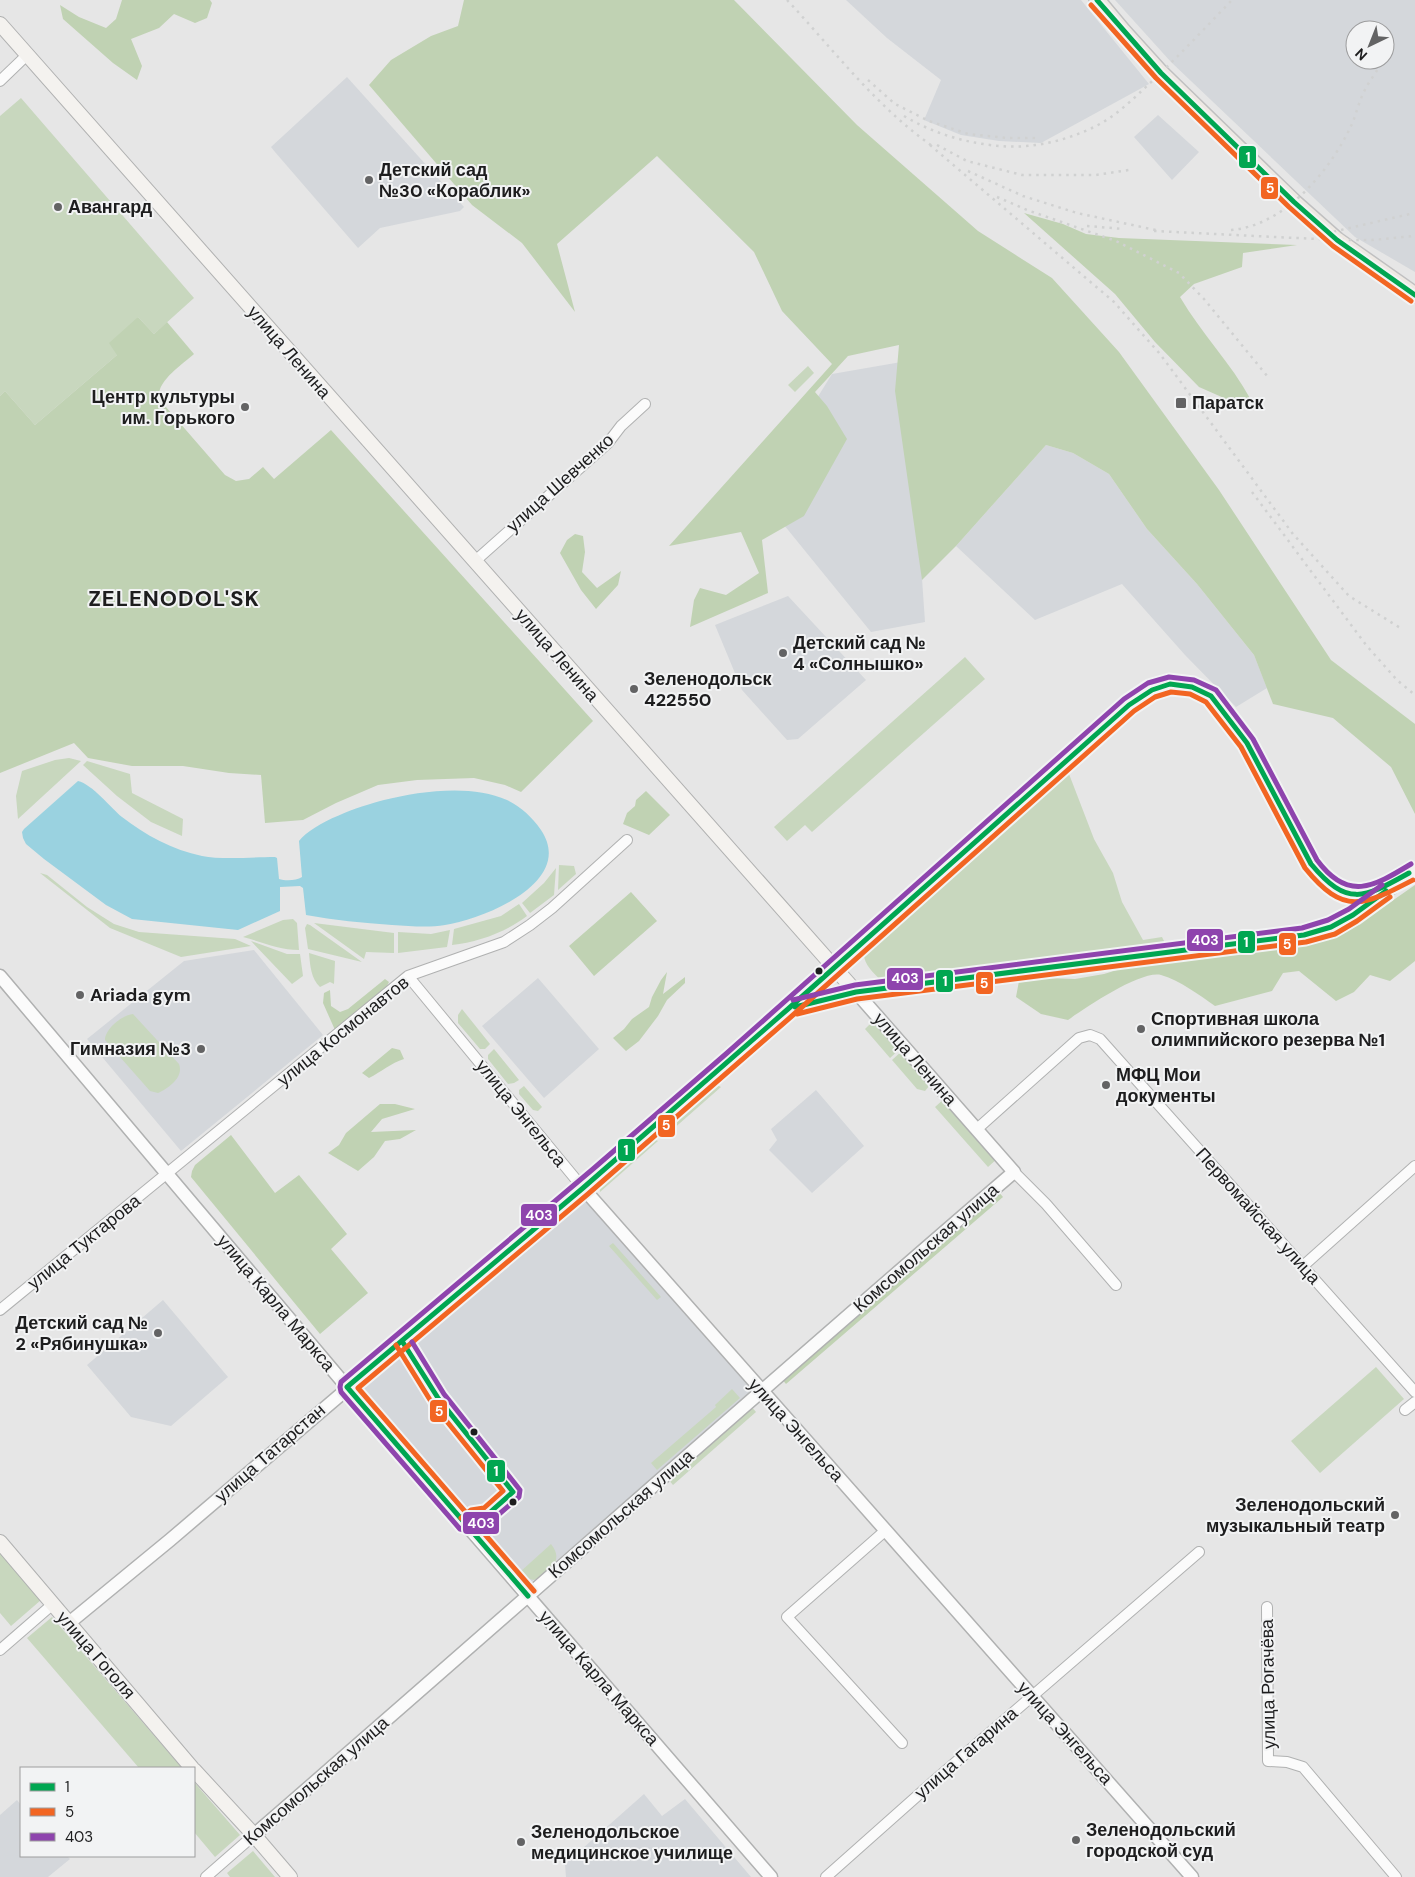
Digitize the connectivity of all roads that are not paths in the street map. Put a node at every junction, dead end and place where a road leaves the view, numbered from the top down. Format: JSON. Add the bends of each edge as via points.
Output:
{"nodes":[{"id":1,"x":1097,"y":0,"type":"edge"},
{"id":2,"x":0,"y":24,"type":"edge"},
{"id":3,"x":27,"y":56,"type":"junction"},
{"id":4,"x":0,"y":81,"type":"edge"},
{"id":5,"x":1415,"y":294,"type":"edge"},
{"id":6,"x":644,"y":404,"type":"dead end"},
{"id":7,"x":474,"y":562,"type":"junction"},
{"id":8,"x":627,"y":840,"type":"dead end"},
{"id":9,"x":1412,"y":872,"type":"edge"},
{"id":10,"x":834,"y":969,"type":"junction"},
{"id":11,"x":0,"y":976,"type":"edge"},
{"id":12,"x":408,"y":976,"type":"junction"},
{"id":13,"x":856,"y":992,"type":"junction"},
{"id":14,"x":788,"y":1009,"type":"junction"},
{"id":15,"x":977,"y":1129,"type":"junction"},
{"id":16,"x":1415,"y":1166,"type":"edge"},
{"id":17,"x":1014,"y":1172,"type":"junction"},
{"id":18,"x":167,"y":1174,"type":"junction"},
{"id":19,"x":583,"y":1188,"type":"junction"},
{"id":20,"x":1303,"y":1266,"type":"junction"},
{"id":21,"x":1116,"y":1285,"type":"dead end"},
{"id":22,"x":0,"y":1310,"type":"edge"},
{"id":23,"x":347,"y":1387,"type":"junction"},
{"id":24,"x":760,"y":1390,"type":"junction"},
{"id":25,"x":1415,"y":1392,"type":"edge"},
{"id":26,"x":1415,"y":1402,"type":"edge"},
{"id":27,"x":1405,"y":1410,"type":"dead end"},
{"id":28,"x":886,"y":1530,"type":"junction"},
{"id":29,"x":0,"y":1542,"type":"edge"},
{"id":30,"x":1199,"y":1552,"type":"dead end"},
{"id":31,"x":528,"y":1596,"type":"junction"},
{"id":32,"x":53,"y":1604,"type":"junction"},
{"id":33,"x":1267,"y":1607,"type":"dead end"},
{"id":34,"x":69,"y":1623,"type":"junction"},
{"id":35,"x":0,"y":1650,"type":"edge"},
{"id":36,"x":1033,"y":1696,"type":"junction"},
{"id":37,"x":902,"y":1743,"type":"dead end"},
{"id":38,"x":191,"y":1767,"type":"edge"},
{"id":39,"x":195,"y":1771,"type":"edge"},
{"id":40,"x":254,"y":1834,"type":"junction"},
{"id":41,"x":206,"y":1877,"type":"edge"},
{"id":42,"x":290,"y":1877,"type":"edge"},
{"id":43,"x":771,"y":1877,"type":"edge"},
{"id":44,"x":826,"y":1877,"type":"edge"},
{"id":45,"x":1192,"y":1877,"type":"edge"},
{"id":46,"x":1396,"y":1877,"type":"edge"}],
"edges":[{"from":1,"to":5,"type":"main road","via":[[1161,73],[1294,202],[1337,240]]},
{"from":2,"to":3,"type":"main road","name":"улица Ленина"},
{"from":3,"to":4,"type":"street"},
{"from":3,"to":7,"type":"main road","name":"улица Ленина"},
{"from":6,"to":7,"type":"street","name":"улица Шевченко","via":[[608,443]]},
{"from":7,"to":10,"type":"main road","name":"улица Ленина"},
{"from":8,"to":12,"type":"street","name":"улица Космонавтов","via":[[530,925],[504,942]]},
{"from":9,"to":10,"type":"main road","via":[[1374,893],[1355,896],[1340,892],[1323,880],[1311,864],[1247,744],[1230,720],[1211,696],[1192,687],[1170,684],[1152,690],[1130,705]]},
{"from":9,"to":13,"type":"main road","via":[[1354,915],[1331,927],[1304,935]]},
{"from":10,"to":13,"type":"main road","name":"улица Ленина"},
{"from":10,"to":14,"type":"street","name":"улица Татарстан"},
{"from":11,"to":18,"type":"street","name":"улица Карла Маркса"},
{"from":12,"to":18,"type":"street","name":"улица Космонавтов"},
{"from":12,"to":19,"type":"street","name":"улица Энгельса"},
{"from":13,"to":14,"type":"street"},
{"from":13,"to":15,"type":"street","name":"улица Ленина"},
{"from":14,"to":19,"type":"street","name":"улица Татарстан"},
{"from":15,"to":17,"type":"street","name":"улица Ленина"},
{"from":15,"to":20,"type":"street","name":"Первомайская улица","via":[[1079,1038],[1090,1035],[1100,1040]]},
{"from":16,"to":20,"type":"street"},
{"from":17,"to":21,"type":"street","name":"улица Ленина"},
{"from":17,"to":24,"type":"street","name":"Комсомольская улица"},
{"from":18,"to":22,"type":"street","name":"улица Туктарова"},
{"from":18,"to":23,"type":"street","name":"улица Карла Маркса"},
{"from":19,"to":23,"type":"street","name":"улица Татарстан"},
{"from":19,"to":24,"type":"street","name":"улица Энгельса"},
{"from":20,"to":25,"type":"street","name":"Первомайская улица"},
{"from":23,"to":31,"type":"street","name":"улица Карла Маркса"},
{"from":23,"to":34,"type":"street","name":"улица Татарстан"},
{"from":24,"to":28,"type":"street","name":"улица Энгельса"},
{"from":24,"to":31,"type":"street","name":"Комсомольская улица"},
{"from":26,"to":27,"type":"street"},
{"from":28,"to":36,"type":"street","name":"улица Энгельса"},
{"from":28,"to":37,"type":"street","via":[[787,1617]]},
{"from":29,"to":32,"type":"main road","name":"улица Гоголя"},
{"from":30,"to":36,"type":"street","name":"улица Гагарина"},
{"from":31,"to":40,"type":"street","name":"Комсомольская улица"},
{"from":31,"to":43,"type":"street","name":"улица Карла Маркса"},
{"from":32,"to":34,"type":"main road","name":"улица Гоголя"},
{"from":32,"to":35,"type":"street"},
{"from":33,"to":46,"type":"street","name":"улица Рогачёва","via":[[1268,1761],[1303,1767]]},
{"from":34,"to":38,"type":"main road","name":"улица Гоголя"},
{"from":36,"to":44,"type":"street","name":"улица Гагарина"},
{"from":36,"to":45,"type":"street","name":"улица Энгельса"},
{"from":39,"to":40,"type":"main road","name":"улица Гоголя"},
{"from":40,"to":41,"type":"street","name":"Комсомольская улица"},
{"from":40,"to":42,"type":"main road","name":"улица Гоголя"}]}
